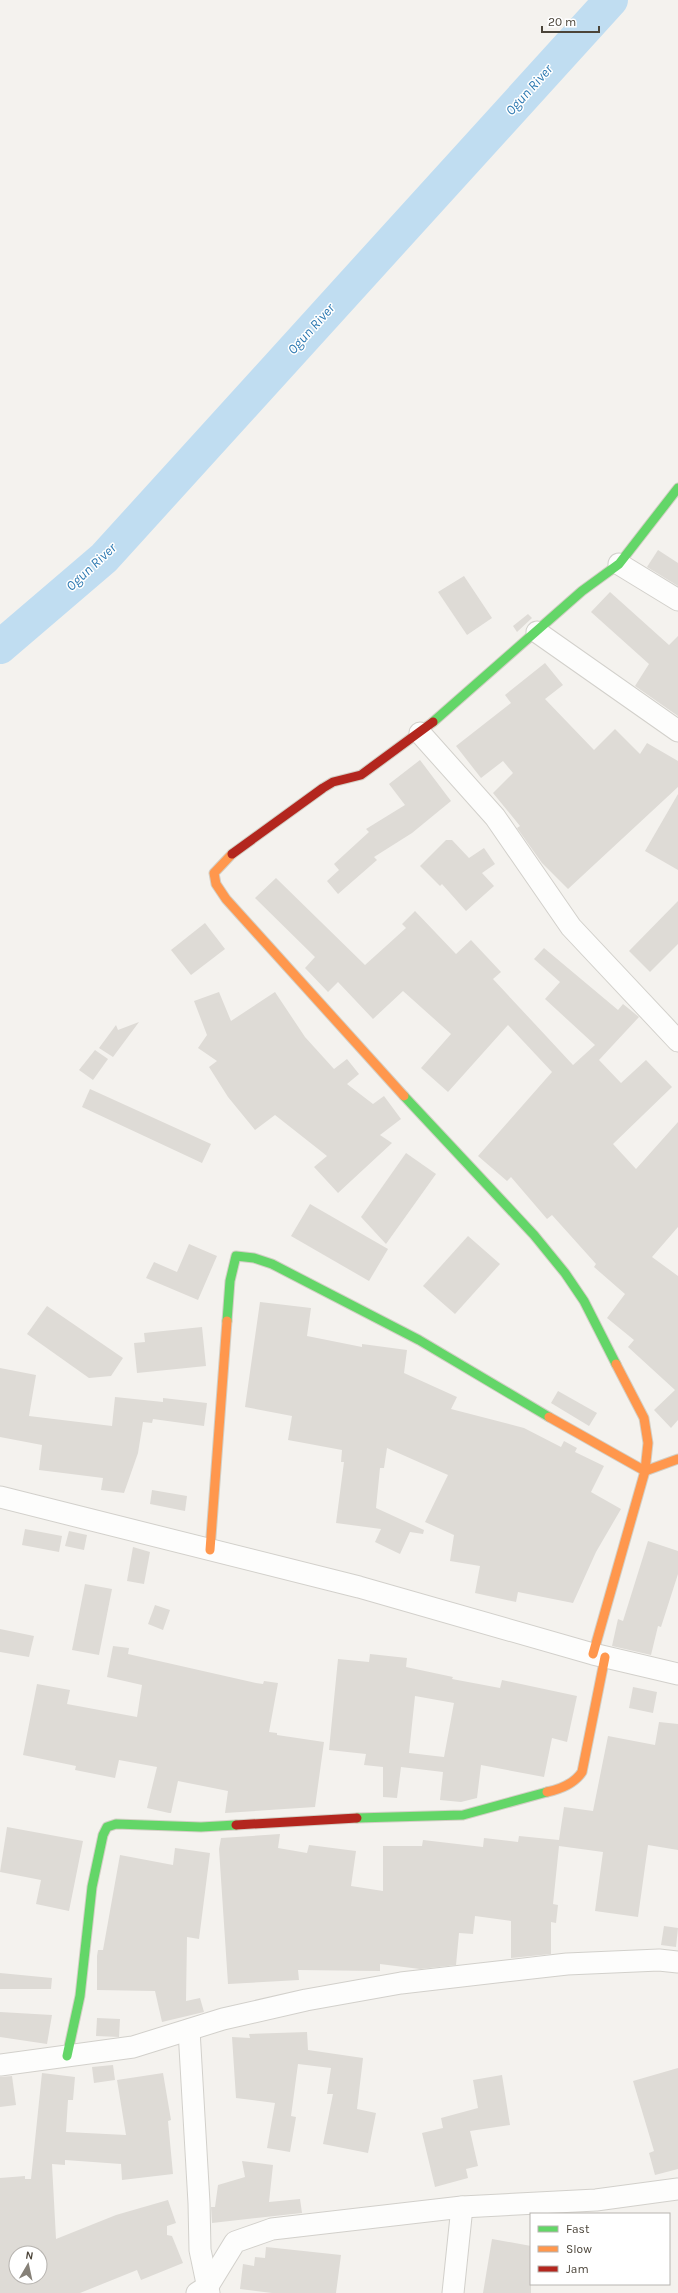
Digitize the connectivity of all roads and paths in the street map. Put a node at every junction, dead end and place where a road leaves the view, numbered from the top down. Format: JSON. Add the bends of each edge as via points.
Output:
{"nodes":[{"id":1,"x":678,"y":488,"type":"edge"},
{"id":2,"x":619,"y":564,"type":"junction"},
{"id":3,"x":678,"y":600,"type":"edge"},
{"id":4,"x":537,"y":632,"type":"junction"},
{"id":5,"x":678,"y":731,"type":"edge"},
{"id":6,"x":420,"y":733,"type":"junction"},
{"id":7,"x":678,"y":1041,"type":"edge"},
{"id":8,"x":678,"y":1459,"type":"edge"},
{"id":9,"x":645,"y":1471,"type":"junction"},
{"id":10,"x":0,"y":1497,"type":"edge"},
{"id":11,"x":210,"y":1550,"type":"junction"},
{"id":12,"x":599,"y":1655,"type":"junction"},
{"id":13,"x":678,"y":1674,"type":"edge"},
{"id":14,"x":678,"y":1962,"type":"edge"},
{"id":15,"x":189,"y":2030,"type":"junction"},
{"id":16,"x":67,"y":2056,"type":"junction"},
{"id":17,"x":0,"y":2065,"type":"edge"},
{"id":18,"x":678,"y":2189,"type":"edge"},
{"id":19,"x":462,"y":2207,"type":"junction"},
{"id":20,"x":205,"y":2291,"type":"edge"},
{"id":21,"x":453,"y":2293,"type":"edge"}],
"edges":[{"from":1,"to":2,"type":"street"},
{"from":2,"to":3,"type":"street"},
{"from":2,"to":4,"type":"street","via":[[582,591]]},
{"from":4,"to":5,"type":"street"},
{"from":4,"to":6,"type":"street"},
{"from":6,"to":7,"type":"street","via":[[495,818],[571,926]]},
{"from":6,"to":9,"type":"street","via":[[361,775],[333,782],[323,788],[228,857],[214,873],[216,884],[226,900],[322,1008],[534,1235],[565,1274],[584,1301],[644,1418],[648,1443]]},
{"from":8,"to":9,"type":"street"},
{"from":9,"to":11,"type":"street","via":[[607,1452],[485,1377],[361,1309],[263,1262],[245,1255],[236,1256],[230,1281]]},
{"from":9,"to":12,"type":"street"},
{"from":10,"to":11,"type":"street"},
{"from":11,"to":12,"type":"street","via":[[359,1587]]},
{"from":12,"to":13,"type":"street"},
{"from":12,"to":16,"type":"street","via":[[582,1772],[577,1780],[560,1789],[463,1815],[316,1819],[201,1827],[116,1824],[107,1827],[92,1887],[80,1996]]},
{"from":14,"to":15,"type":"street","via":[[659,1960],[567,1964],[402,1982],[306,2000],[223,2019]]},
{"from":15,"to":16,"type":"street","via":[[133,2047]]},
{"from":15,"to":20,"type":"street","via":[[200,2250]]},
{"from":16,"to":17,"type":"street"},
{"from":18,"to":19,"type":"street","via":[[596,2200]]},
{"from":19,"to":20,"type":"street","via":[[272,2228],[235,2242]]},
{"from":19,"to":21,"type":"street"}]}
